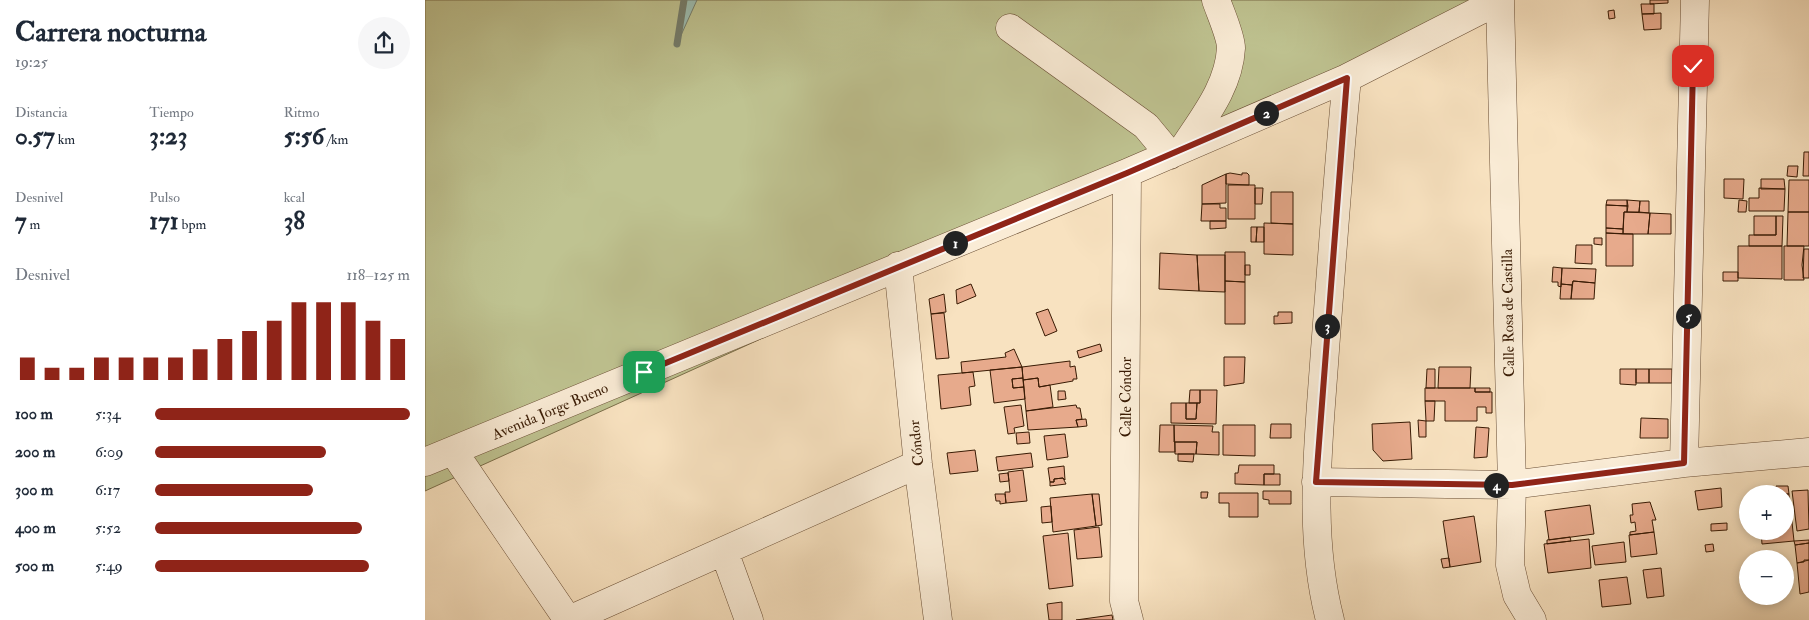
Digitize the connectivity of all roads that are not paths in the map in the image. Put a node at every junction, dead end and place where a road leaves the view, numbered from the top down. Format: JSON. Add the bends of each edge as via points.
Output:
{"nodes":[{"id":1,"x":1216,"y":0,"type":"edge"},
{"id":2,"x":1500,"y":0,"type":"edge"},
{"id":3,"x":1695,"y":0,"type":"edge"},
{"id":4,"x":1010,"y":28,"type":"dead end"},
{"id":5,"x":1347,"y":78,"type":"junction"},
{"id":6,"x":1176,"y":152,"type":"junction"},
{"id":7,"x":1127,"y":173,"type":"junction"},
{"id":8,"x":898,"y":266,"type":"junction"},
{"id":9,"x":453,"y":451,"type":"junction"},
{"id":10,"x":1809,"y":452,"type":"edge"},
{"id":11,"x":425,"y":462,"type":"edge"},
{"id":12,"x":1684,"y":463,"type":"junction"},
{"id":13,"x":918,"y":464,"type":"junction"},
{"id":14,"x":1316,"y":482,"type":"junction"},
{"id":15,"x":1512,"y":485,"type":"junction"},
{"id":16,"x":724,"y":551,"type":"junction"},
{"id":17,"x":568,"y":620,"type":"edge"},
{"id":18,"x":749,"y":620,"type":"edge"},
{"id":19,"x":937,"y":620,"type":"edge"},
{"id":20,"x":1129,"y":620,"type":"edge"},
{"id":21,"x":1330,"y":620,"type":"edge"},
{"id":22,"x":1532,"y":620,"type":"edge"}],
"edges":[{"from":1,"to":6,"type":"street","via":[[1231,47],[1225,75],[1217,98]]},
{"from":2,"to":5,"type":"street","name":"Avenida Jorge Bueno"},
{"from":2,"to":15,"type":"street","name":"Calle Rosa de Castilla"},
{"from":3,"to":12,"type":"street"},
{"from":4,"to":6,"type":"street","via":[[1146,126]]},
{"from":5,"to":6,"type":"street","name":"Avenida Jorge Bueno"},
{"from":5,"to":14,"type":"street"},
{"from":6,"to":7,"type":"street","name":"Avenida Jorge Bueno"},
{"from":7,"to":8,"type":"street","name":"Avenida Jorge Bueno"},
{"from":7,"to":20,"type":"street","name":"Calle Cóndor","via":[[1125,601]]},
{"from":8,"to":9,"type":"street","name":"Avenida Jorge Bueno"},
{"from":8,"to":13,"type":"street","name":"Cóndor"},
{"from":9,"to":11,"type":"street","name":"Avenida Jorge Bueno"},
{"from":9,"to":17,"type":"street"},
{"from":10,"to":12,"type":"street"},
{"from":12,"to":15,"type":"street"},
{"from":13,"to":16,"type":"street"},
{"from":13,"to":19,"type":"street","name":"Cóndor"},
{"from":14,"to":15,"type":"street"},
{"from":14,"to":21,"type":"street","via":[[1318,555]]},
{"from":15,"to":22,"type":"street","name":"Calle Rosa de Castilla","via":[[1510,565],[1517,595]]},
{"from":16,"to":17,"type":"street"},
{"from":16,"to":18,"type":"street"}]}
